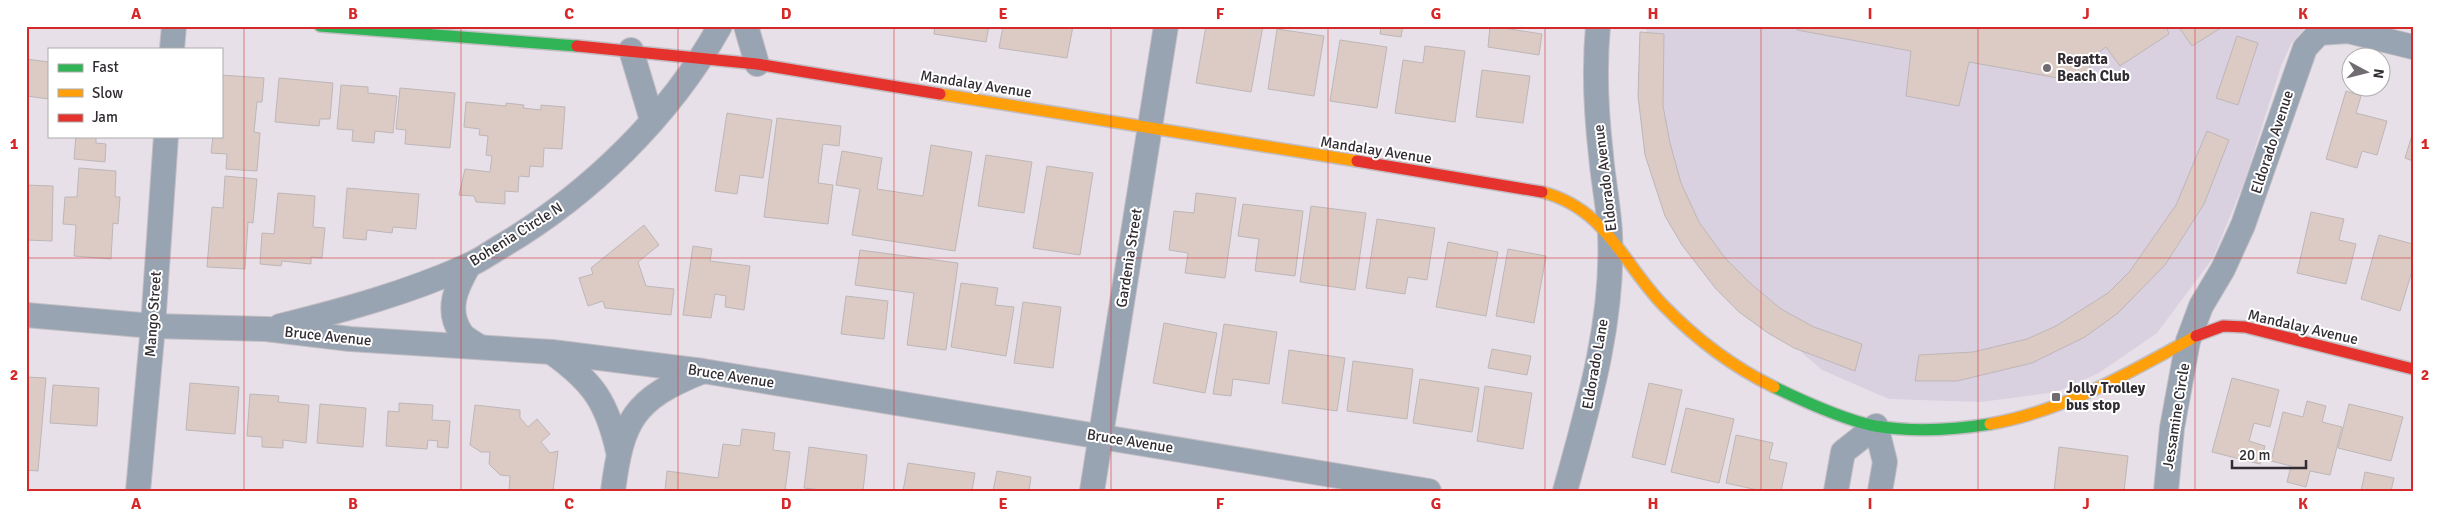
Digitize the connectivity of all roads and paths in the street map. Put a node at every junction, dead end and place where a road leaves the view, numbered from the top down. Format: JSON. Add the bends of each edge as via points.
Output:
{"nodes":[{"id":1,"x":174,"y":26,"type":"edge"},
{"id":2,"x":320,"y":26,"type":"edge"},
{"id":3,"x":720,"y":26,"type":"edge"},
{"id":4,"x":746,"y":26,"type":"edge"},
{"id":5,"x":1166,"y":26,"type":"edge"},
{"id":6,"x":1598,"y":26,"type":"edge"},
{"id":7,"x":2413,"y":47,"type":"edge"},
{"id":8,"x":172,"y":48,"type":"edge"},
{"id":9,"x":631,"y":50,"type":"junction"},
{"id":10,"x":703,"y":57,"type":"junction"},
{"id":11,"x":757,"y":64,"type":"junction"},
{"id":12,"x":652,"y":120,"type":"junction"},
{"id":13,"x":1148,"y":128,"type":"junction"},
{"id":14,"x":166,"y":138,"type":"edge"},
{"id":15,"x":1610,"y":234,"type":"junction"},
{"id":16,"x":469,"y":265,"type":"junction"},
{"id":17,"x":26,"y":306,"type":"edge"},
{"id":18,"x":38,"y":316,"type":"edge"},
{"id":19,"x":153,"y":326,"type":"junction"},
{"id":20,"x":266,"y":330,"type":"junction"},
{"id":21,"x":2188,"y":341,"type":"junction"},
{"id":22,"x":480,"y":347,"type":"junction"},
{"id":23,"x":552,"y":352,"type":"junction"},
{"id":24,"x":2413,"y":369,"type":"edge"},
{"id":25,"x":703,"y":371,"type":"junction"},
{"id":26,"x":1876,"y":426,"type":"junction"},
{"id":27,"x":1102,"y":436,"type":"junction"},
{"id":28,"x":618,"y":451,"type":"junction"},
{"id":29,"x":138,"y":491,"type":"edge"},
{"id":30,"x":613,"y":491,"type":"edge"},
{"id":31,"x":1092,"y":491,"type":"edge"},
{"id":32,"x":1429,"y":491,"type":"edge"},
{"id":33,"x":1565,"y":491,"type":"edge"},
{"id":34,"x":1836,"y":491,"type":"edge"},
{"id":35,"x":1880,"y":491,"type":"edge"},
{"id":36,"x":2166,"y":491,"type":"edge"}],
"edges":[{"from":1,"to":8,"type":"street"},
{"from":2,"to":9,"type":"street","name":"Mandalay Avenue"},
{"from":3,"to":10,"type":"street","name":"Bohenia Circle N"},
{"from":4,"to":11,"type":"street"},
{"from":5,"to":13,"type":"street","name":"Gardenia Street"},
{"from":6,"to":15,"type":"street","name":"Eldorado Avenue","via":[[1594,66]]},
{"from":7,"to":21,"type":"street","name":"Eldorado Avenue","via":[[2348,31],[2319,33],[2304,48],[2243,225],[2201,306]]},
{"from":9,"to":10,"type":"street","name":"Mandalay Avenue"},
{"from":9,"to":12,"type":"street"},
{"from":10,"to":11,"type":"street","name":"Mandalay Avenue"},
{"from":10,"to":12,"type":"street","name":"Bohenia Circle N"},
{"from":11,"to":13,"type":"street","name":"Mandalay Avenue"},
{"from":12,"to":16,"type":"street","name":"Bohenia Circle N","via":[[569,201]]},
{"from":13,"to":15,"type":"street","name":"Mandalay Avenue","via":[[1539,191],[1567,199],[1588,212]]},
{"from":13,"to":27,"type":"street","name":"Gardenia Street"},
{"from":14,"to":19,"type":"street","name":"Mango Street"},
{"from":15,"to":26,"type":"street","name":"Eldorado Avenue","via":[[1631,266],[1663,304],[1706,346],[1755,378],[1797,400]]},
{"from":15,"to":33,"type":"street","name":"Eldorado Lane","via":[[1597,368]]},
{"from":16,"to":20,"type":"street","name":"Bohenia Circle N","via":[[404,292]]},
{"from":16,"to":22,"type":"street","via":[[457,286],[454,318],[461,334]]},
{"from":17,"to":18,"type":"street","name":"Bruce Avenue"},
{"from":18,"to":19,"type":"street","name":"Bruce Avenue"},
{"from":19,"to":20,"type":"street","name":"Bruce Avenue"},
{"from":19,"to":29,"type":"street","name":"Mango Street"},
{"from":20,"to":22,"type":"street","name":"Bruce Avenue"},
{"from":21,"to":24,"type":"street","name":"Mandalay Avenue","via":[[2223,326],[2244,327]]},
{"from":21,"to":26,"type":"street","name":"Mandalay Avenue","via":[[2088,393],[2041,412],[1989,425],[1942,429]]},
{"from":21,"to":36,"type":"street","name":"Jessamine Circle","via":[[2172,428]]},
{"from":22,"to":23,"type":"street","name":"Bruce Avenue"},
{"from":23,"to":25,"type":"street","name":"Bruce Avenue"},
{"from":23,"to":28,"type":"street","via":[[579,372],[598,395],[611,418]]},
{"from":25,"to":27,"type":"street","name":"Bruce Avenue"},
{"from":25,"to":28,"type":"street","via":[[672,384],[646,401],[629,425]]},
{"from":26,"to":34,"type":"street","via":[[1844,452]]},
{"from":26,"to":35,"type":"street","via":[[1885,462]]},
{"from":27,"to":31,"type":"street","name":"Gardenia Street"},
{"from":27,"to":32,"type":"street","name":"Bruce Avenue"},
{"from":28,"to":30,"type":"street"}]}
